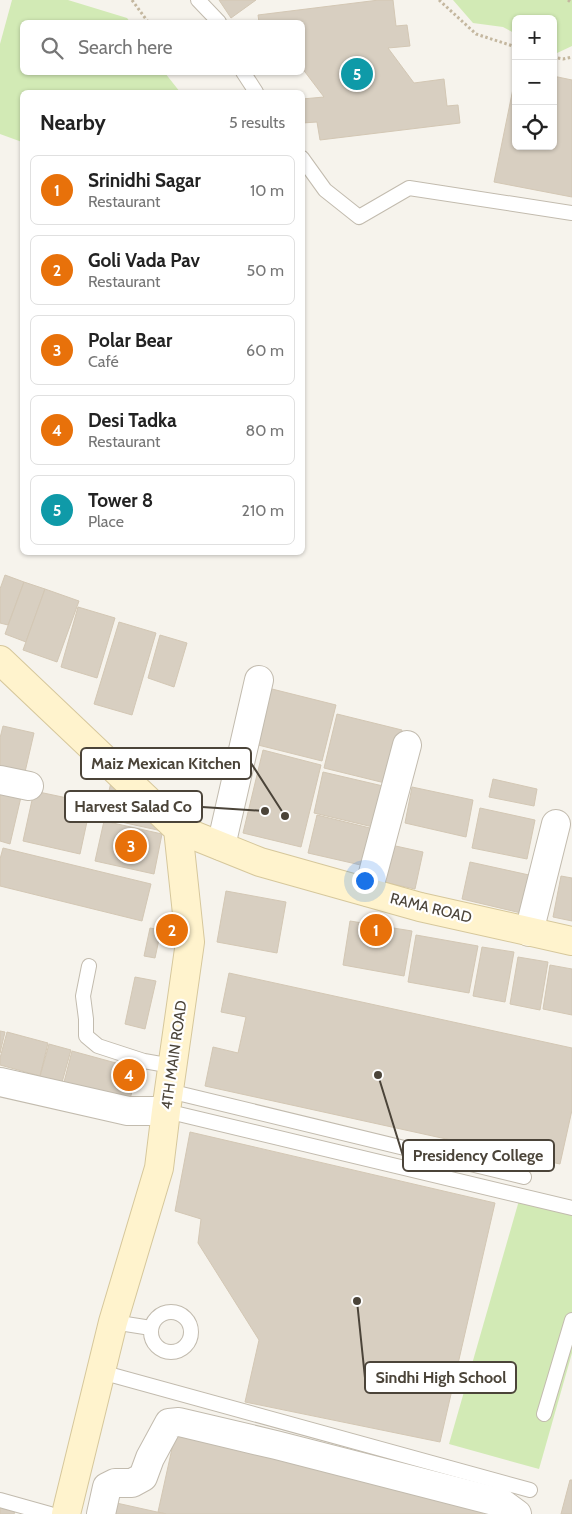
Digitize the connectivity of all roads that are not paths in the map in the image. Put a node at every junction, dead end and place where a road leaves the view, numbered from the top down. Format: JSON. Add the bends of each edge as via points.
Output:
{"nodes":[{"id":1,"x":198,"y":0,"type":"edge"},
{"id":2,"x":217,"y":20,"type":"edge"},
{"id":3,"x":245,"y":75,"type":"edge"},
{"id":4,"x":255,"y":90,"type":"edge"},
{"id":5,"x":305,"y":162,"type":"edge"},
{"id":6,"x":572,"y":213,"type":"edge"},
{"id":7,"x":0,"y":660,"type":"edge"},
{"id":8,"x":259,"y":680,"type":"dead end"},
{"id":9,"x":408,"y":745,"type":"dead end"},
{"id":10,"x":0,"y":780,"type":"edge"},
{"id":11,"x":29,"y":786,"type":"dead end"},
{"id":12,"x":556,"y":824,"type":"dead end"},
{"id":13,"x":178,"y":829,"type":"junction"},
{"id":14,"x":221,"y":846,"type":"junction"},
{"id":15,"x":368,"y":892,"type":"junction"},
{"id":16,"x":529,"y":932,"type":"junction"},
{"id":17,"x":572,"y":941,"type":"edge"},
{"id":18,"x":89,"y":966,"type":"dead end"},
{"id":19,"x":0,"y":1082,"type":"edge"},
{"id":20,"x":169,"y":1089,"type":"junction"},
{"id":21,"x":524,"y":1176,"type":"dead end"},
{"id":22,"x":572,"y":1208,"type":"edge"},
{"id":23,"x":572,"y":1320,"type":"edge"},
{"id":24,"x":113,"y":1322,"type":"junction"},
{"id":25,"x":151,"y":1328,"type":"dead end"},
{"id":26,"x":101,"y":1372,"type":"junction"},
{"id":27,"x":544,"y":1414,"type":"dead end"},
{"id":28,"x":530,"y":1490,"type":"dead end"},
{"id":29,"x":0,"y":1500,"type":"edge"},
{"id":30,"x":50,"y":1514,"type":"edge"},
{"id":31,"x":66,"y":1514,"type":"edge"},
{"id":32,"x":101,"y":1514,"type":"edge"},
{"id":33,"x":517,"y":1514,"type":"edge"}],
"edges":[{"from":1,"to":2,"type":"lane"},
{"from":3,"to":4,"type":"lane"},
{"from":5,"to":6,"type":"lane","via":[[325,190],[359,217],[409,188]]},
{"from":7,"to":13,"type":"street"},
{"from":8,"to":14,"type":"street"},
{"from":9,"to":15,"type":"street"},
{"from":10,"to":11,"type":"street"},
{"from":12,"to":16,"type":"street"},
{"from":13,"to":14,"type":"street","name":"RAMA ROAD"},
{"from":13,"to":20,"type":"street","name":"4TH MAIN ROAD","via":[[190,942]]},
{"from":14,"to":15,"type":"street","name":"RAMA ROAD","via":[[260,862]]},
{"from":15,"to":16,"type":"street","name":"RAMA ROAD"},
{"from":16,"to":17,"type":"street","name":"RAMA ROAD"},
{"from":18,"to":20,"type":"lane","via":[[83,996],[86,1036],[98,1046],[144,1060]]},
{"from":19,"to":20,"type":"street","via":[[128,1112]]},
{"from":20,"to":21,"type":"lane"},
{"from":20,"to":22,"type":"lane"},
{"from":20,"to":24,"type":"street","name":"4TH MAIN ROAD","via":[[159,1168]]},
{"from":23,"to":27,"type":"lane"},
{"from":24,"to":25,"type":"lane"},
{"from":24,"to":26,"type":"street","name":"4TH MAIN ROAD"},
{"from":26,"to":28,"type":"lane"},
{"from":26,"to":31,"type":"street","name":"4TH MAIN ROAD"},
{"from":29,"to":30,"type":"lane"},
{"from":32,"to":33,"type":"street","via":[[107,1487],[115,1483],[132,1483],[143,1477],[169,1423],[179,1422],[502,1503]]}]}
